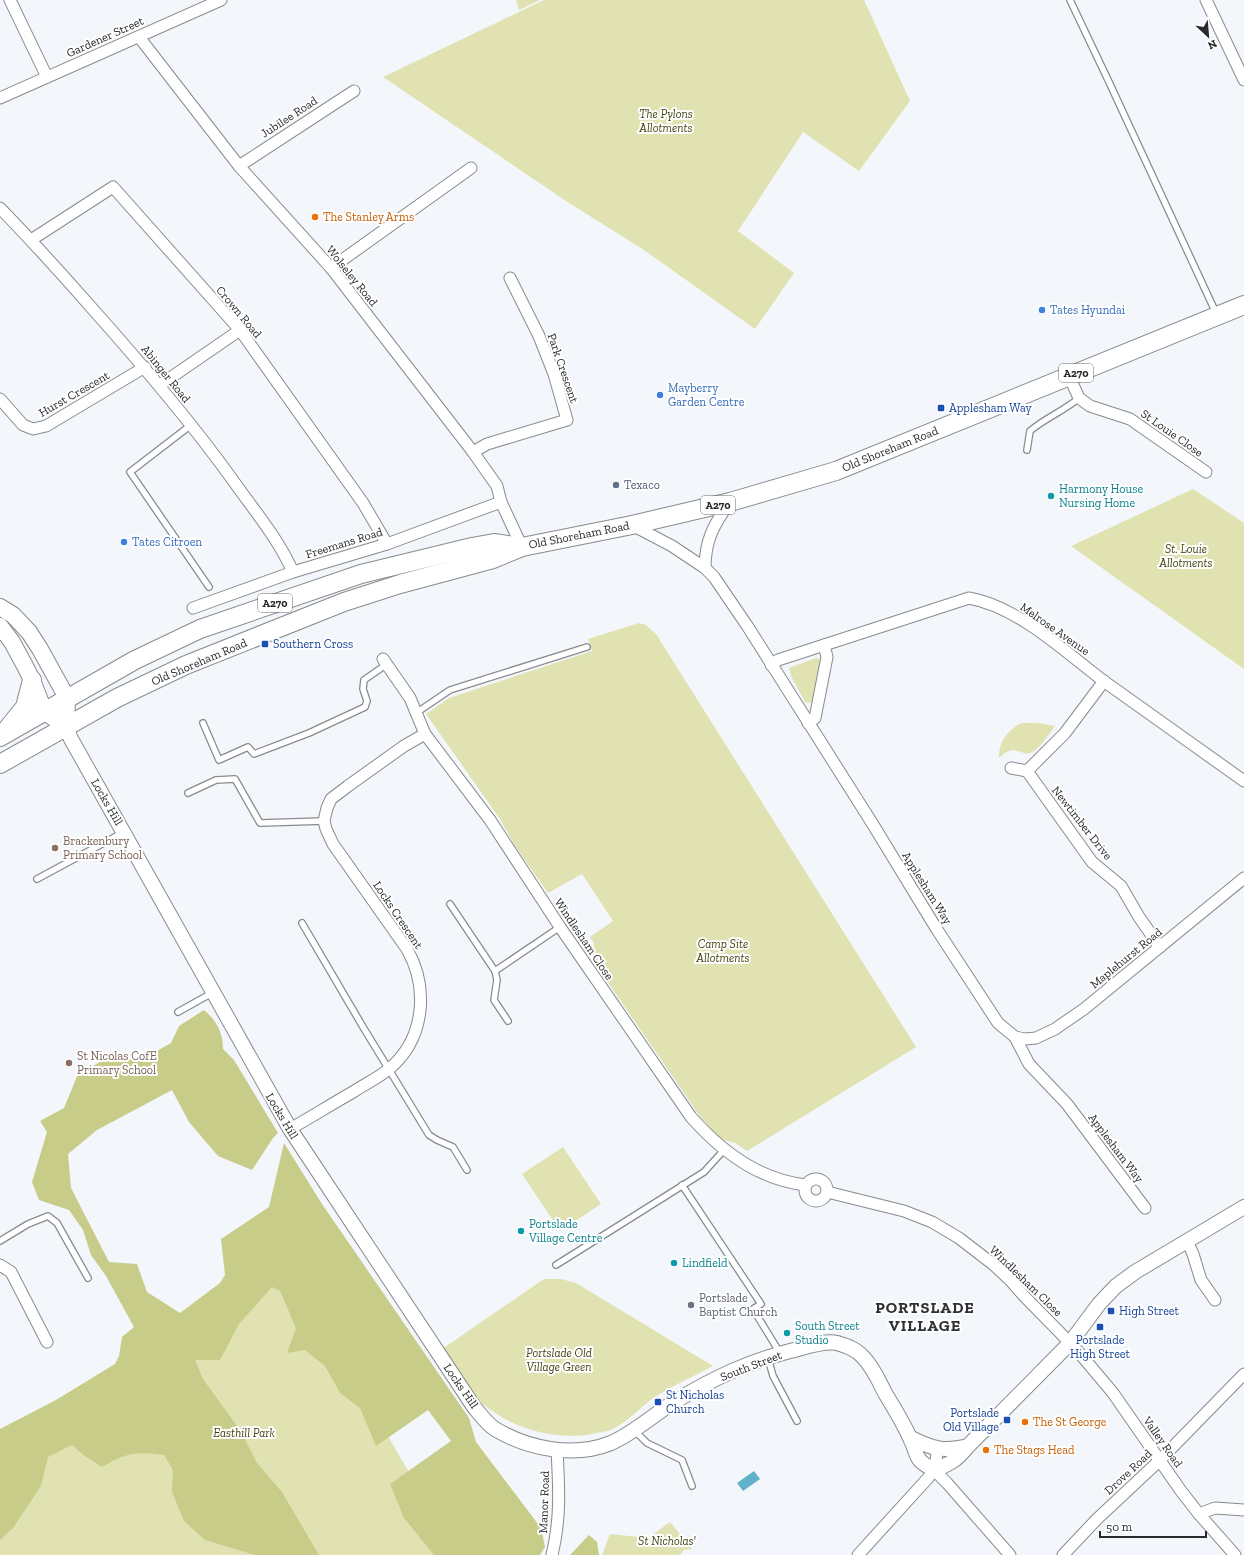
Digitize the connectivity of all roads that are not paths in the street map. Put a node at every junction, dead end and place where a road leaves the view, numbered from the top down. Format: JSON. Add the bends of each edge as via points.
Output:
{"nodes":[{"id":1,"x":10,"y":0,"type":"edge"},
{"id":2,"x":221,"y":0,"type":"edge"},
{"id":3,"x":1070,"y":0,"type":"edge"},
{"id":4,"x":1206,"y":0,"type":"edge"},
{"id":5,"x":139,"y":37,"type":"junction"},
{"id":6,"x":47,"y":77,"type":"junction"},
{"id":7,"x":1244,"y":80,"type":"edge"},
{"id":8,"x":354,"y":91,"type":"dead end"},
{"id":9,"x":0,"y":98,"type":"edge"},
{"id":10,"x":239,"y":166,"type":"junction"},
{"id":11,"x":471,"y":168,"type":"dead end"},
{"id":12,"x":0,"y":208,"type":"edge"},
{"id":13,"x":31,"y":240,"type":"junction"},
{"id":14,"x":331,"y":268,"type":"junction"},
{"id":15,"x":510,"y":278,"type":"dead end"},
{"id":16,"x":1244,"y":304,"type":"edge"},
{"id":17,"x":1217,"y":316,"type":"junction"},
{"id":18,"x":240,"y":330,"type":"junction"},
{"id":19,"x":145,"y":367,"type":"junction"},
{"id":20,"x":1069,"y":376,"type":"junction"},
{"id":21,"x":160,"y":385,"type":"junction"},
{"id":22,"x":1079,"y":398,"type":"junction"},
{"id":23,"x":0,"y":399,"type":"edge"},
{"id":24,"x":191,"y":425,"type":"junction"},
{"id":25,"x":1027,"y":450,"type":"dead end"},
{"id":26,"x":473,"y":452,"type":"junction"},
{"id":27,"x":1206,"y":472,"type":"dead end"},
{"id":28,"x":501,"y":502,"type":"junction"},
{"id":29,"x":730,"y":502,"type":"junction"},
{"id":30,"x":632,"y":525,"type":"junction"},
{"id":31,"x":387,"y":544,"type":"junction"},
{"id":32,"x":522,"y":547,"type":"junction"},
{"id":33,"x":705,"y":568,"type":"junction"},
{"id":34,"x":294,"y":572,"type":"junction"},
{"id":35,"x":209,"y":586,"type":"dead end"},
{"id":36,"x":0,"y":607,"type":"edge"},
{"id":37,"x":194,"y":608,"type":"dead end"},
{"id":38,"x":0,"y":626,"type":"edge"},
{"id":39,"x":824,"y":645,"type":"junction"},
{"id":40,"x":587,"y":647,"type":"dead end"},
{"id":41,"x":385,"y":662,"type":"joint"},
{"id":42,"x":771,"y":665,"type":"junction"},
{"id":43,"x":32,"y":680,"type":"junction"},
{"id":44,"x":1104,"y":681,"type":"junction"},
{"id":45,"x":67,"y":698,"type":"junction"},
{"id":46,"x":44,"y":711,"type":"junction"},
{"id":47,"x":416,"y":713,"type":"junction"},
{"id":48,"x":202,"y":723,"type":"dead end"},
{"id":49,"x":808,"y":723,"type":"junction"},
{"id":50,"x":66,"y":727,"type":"junction"},
{"id":51,"x":425,"y":734,"type":"junction"},
{"id":52,"x":0,"y":736,"type":"edge"},
{"id":53,"x":0,"y":764,"type":"edge"},
{"id":54,"x":1011,"y":768,"type":"dead end"},
{"id":55,"x":1027,"y":771,"type":"junction"},
{"id":56,"x":1244,"y":781,"type":"edge"},
{"id":57,"x":188,"y":793,"type":"dead end"},
{"id":58,"x":324,"y":821,"type":"junction"},
{"id":59,"x":124,"y":832,"type":"junction"},
{"id":60,"x":1244,"y":878,"type":"edge"},
{"id":61,"x":37,"y":879,"type":"dead end"},
{"id":62,"x":450,"y":904,"type":"dead end"},
{"id":63,"x":302,"y":923,"type":"dead end"},
{"id":64,"x":560,"y":926,"type":"junction"},
{"id":65,"x":1160,"y":947,"type":"junction"},
{"id":66,"x":495,"y":971,"type":"junction"},
{"id":67,"x":212,"y":993,"type":"junction"},
{"id":68,"x":178,"y":1012,"type":"dead end"},
{"id":69,"x":508,"y":1021,"type":"dead end"},
{"id":70,"x":1015,"y":1037,"type":"junction"},
{"id":71,"x":389,"y":1069,"type":"junction"},
{"id":72,"x":290,"y":1129,"type":"junction"},
{"id":73,"x":724,"y":1150,"type":"junction"},
{"id":74,"x":467,"y":1170,"type":"dead end"},
{"id":75,"x":806,"y":1185,"type":"junction"},
{"id":76,"x":682,"y":1186,"type":"junction"},
{"id":77,"x":827,"y":1192,"type":"junction"},
{"id":78,"x":1244,"y":1207,"type":"edge"},
{"id":79,"x":1145,"y":1208,"type":"dead end"},
{"id":80,"x":0,"y":1241,"type":"edge"},
{"id":81,"x":1187,"y":1241,"type":"junction"},
{"id":82,"x":0,"y":1265,"type":"edge"},
{"id":83,"x":556,"y":1265,"type":"dead end"},
{"id":84,"x":88,"y":1278,"type":"dead end"},
{"id":85,"x":1215,"y":1300,"type":"dead end"},
{"id":86,"x":47,"y":1342,"type":"dead end"},
{"id":87,"x":1070,"y":1343,"type":"junction"},
{"id":88,"x":774,"y":1355,"type":"junction"},
{"id":89,"x":1244,"y":1374,"type":"edge"},
{"id":90,"x":797,"y":1421,"type":"dead end"},
{"id":91,"x":634,"y":1430,"type":"junction"},
{"id":92,"x":911,"y":1438,"type":"junction"},
{"id":93,"x":968,"y":1446,"type":"junction"},
{"id":94,"x":938,"y":1449,"type":"junction"},
{"id":95,"x":557,"y":1450,"type":"junction"},
{"id":96,"x":1159,"y":1461,"type":"junction"},
{"id":97,"x":934,"y":1470,"type":"junction"},
{"id":98,"x":692,"y":1486,"type":"dead end"},
{"id":99,"x":1244,"y":1510,"type":"edge"},
{"id":100,"x":1199,"y":1514,"type":"junction"},
{"id":101,"x":552,"y":1555,"type":"edge"},
{"id":102,"x":858,"y":1555,"type":"edge"},
{"id":103,"x":1010,"y":1555,"type":"edge"},
{"id":104,"x":1063,"y":1555,"type":"edge"},
{"id":105,"x":1235,"y":1555,"type":"edge"}],
"edges":[{"from":1,"to":6,"type":"street"},
{"from":2,"to":5,"type":"street","name":"Gardener Street"},
{"from":3,"to":17,"type":"lane"},
{"from":4,"to":7,"type":"street"},
{"from":5,"to":6,"type":"street","name":"Gardener Street"},
{"from":5,"to":10,"type":"street","name":"Wolseley Road"},
{"from":6,"to":9,"type":"street","name":"Gardener Street"},
{"from":8,"to":10,"type":"street","name":"Jubilee Road"},
{"from":10,"to":14,"type":"street","name":"Wolseley Road"},
{"from":11,"to":14,"type":"street"},
{"from":12,"to":13,"type":"street","name":"Abinger Road"},
{"from":13,"to":18,"type":"street","name":"Crown Road","via":[[113,187]]},
{"from":13,"to":19,"type":"street","name":"Abinger Road"},
{"from":14,"to":26,"type":"street","name":"Wolseley Road"},
{"from":15,"to":26,"type":"street","name":"Park Crescent","via":[[539,336],[554,374],[567,420],[487,444]]},
{"from":16,"to":17,"type":"main road","name":"Old Shoreham Road","number":"A270"},
{"from":17,"to":20,"type":"main road","name":"Old Shoreham Road","number":"A270"},
{"from":18,"to":21,"type":"street"},
{"from":18,"to":31,"type":"street","name":"Crown Road","via":[[363,503]]},
{"from":19,"to":21,"type":"street","name":"Abinger Road"},
{"from":19,"to":23,"type":"street","name":"Hurst Crescent","via":[[46,426],[33,429],[23,425]]},
{"from":20,"to":22,"type":"street"},
{"from":20,"to":29,"type":"main road","name":"Old Shoreham Road","number":"A270","via":[[836,471]]},
{"from":21,"to":24,"type":"street","name":"Abinger Road"},
{"from":22,"to":25,"type":"lane","via":[[1030,431]]},
{"from":22,"to":27,"type":"street","name":"St Louie Close","via":[[1090,406],[1130,419]]},
{"from":24,"to":34,"type":"street","name":"Abinger Road","via":[[270,532]]},
{"from":24,"to":35,"type":"lane","via":[[130,472]]},
{"from":26,"to":28,"type":"street","name":"Wolseley Road","via":[[497,486]]},
{"from":28,"to":31,"type":"street","name":"Freemans Road"},
{"from":28,"to":32,"type":"street","name":"Wolseley Road"},
{"from":29,"to":30,"type":"main road","name":"Old Shoreham Road","number":"A270"},
{"from":29,"to":33,"type":"street","via":[[709,538]]},
{"from":30,"to":32,"type":"main road","name":"Old Shoreham Road","number":"A270"},
{"from":30,"to":33,"type":"street","name":"Applesham Way","via":[[672,546]]},
{"from":31,"to":34,"type":"street","name":"Freemans Road"},
{"from":32,"to":45,"type":"main road","name":"Old Shoreham Road","number":"A270","via":[[494,543],[361,574],[200,629],[135,660]]},
{"from":32,"to":50,"type":"main road","name":"Old Shoreham Road","number":"A270","via":[[493,559],[344,602],[186,665],[117,698]]},
{"from":33,"to":42,"type":"street","name":"Applesham Way","via":[[722,588]]},
{"from":34,"to":37,"type":"street","name":"Freemans Road"},
{"from":36,"to":45,"type":"main road","via":[[13,615],[29,632]]},
{"from":38,"to":43,"type":"main road","via":[[12,642]]},
{"from":39,"to":42,"type":"street","name":"Melrose Avenue","via":[[778,660]]},
{"from":39,"to":44,"type":"street","name":"Melrose Avenue","via":[[969,598],[983,600],[1002,608],[1047,637]]},
{"from":39,"to":49,"type":"street","via":[[827,657],[815,718]]},
{"from":40,"to":47,"type":"lane","via":[[450,690]]},
{"from":41,"to":47,"type":"street","name":"Windlesham Close","via":[[410,698]]},
{"from":41,"to":48,"type":"lane","via":[[364,680],[363,689],[367,701],[365,707],[309,733],[254,754],[248,747],[219,760]]},
{"from":42,"to":49,"type":"street","name":"Applesham Way"},
{"from":43,"to":46,"type":"main road"},
{"from":43,"to":52,"type":"main road","via":[[25,707]]},
{"from":44,"to":55,"type":"street","via":[[1065,733]]},
{"from":44,"to":56,"type":"street","name":"Melrose Avenue"},
{"from":45,"to":46,"type":"main road","name":"Old Shoreham Road","number":"A270"},
{"from":45,"to":50,"type":"main road"},
{"from":46,"to":50,"type":"main road"},
{"from":46,"to":52,"type":"main road","name":"Old Shoreham Road","number":"A270"},
{"from":47,"to":51,"type":"street","name":"Windlesham Close"},
{"from":49,"to":70,"type":"street","name":"Applesham Way","via":[[998,1023]]},
{"from":50,"to":53,"type":"main road","name":"Old Shoreham Road","number":"A270"},
{"from":50,"to":59,"type":"street","name":"Locks Hill"},
{"from":51,"to":58,"type":"street","via":[[339,793],[329,804]]},
{"from":51,"to":64,"type":"street","name":"Windlesham Close","via":[[490,820]]},
{"from":54,"to":55,"type":"street"},
{"from":55,"to":65,"type":"street","name":"Newtimber Drive","via":[[1092,862],[1121,886]]},
{"from":57,"to":58,"type":"lane","via":[[216,780],[235,779],[260,823]]},
{"from":58,"to":71,"type":"street","name":"Locks Crescent","via":[[333,844],[407,949],[418,973],[421,1001],[418,1020],[408,1045]]},
{"from":59,"to":61,"type":"lane"},
{"from":59,"to":67,"type":"street","name":"Locks Hill"},
{"from":60,"to":65,"type":"street","name":"Maplehurst Road"},
{"from":62,"to":66,"type":"lane"},
{"from":63,"to":71,"type":"lane"},
{"from":64,"to":66,"type":"lane"},
{"from":64,"to":73,"type":"street","name":"Windlesham Close","via":[[681,1104],[700,1128]]},
{"from":65,"to":70,"type":"street","name":"Maplehurst Road","via":[[1084,1010],[1061,1025],[1036,1038],[1025,1040]]},
{"from":66,"to":69,"type":"lane","via":[[497,980],[494,1000]]},
{"from":67,"to":68,"type":"lane"},
{"from":67,"to":72,"type":"street","name":"Locks Hill"},
{"from":70,"to":79,"type":"street","name":"Applesham Way","via":[[1030,1064],[1067,1104]]},
{"from":71,"to":72,"type":"street","name":"Locks Crescent"},
{"from":71,"to":74,"type":"lane","via":[[429,1135],[453,1147]]},
{"from":72,"to":95,"type":"street","name":"Locks Hill","via":[[474,1407],[494,1428],[513,1438]]},
{"from":73,"to":75,"type":"street","name":"Windlesham Close","via":[[744,1164],[780,1180]]},
{"from":73,"to":76,"type":"lane","via":[[704,1172]]},
{"from":75,"to":77,"type":"street","name":"Windlesham Close","via":[[811,1180],[818,1179],[826,1185]]},
{"from":75,"to":77,"type":"street","via":[[806,1196],[811,1200],[822,1200]]},
{"from":76,"to":83,"type":"lane"},
{"from":76,"to":88,"type":"lane","via":[[761,1304],[753,1309]]},
{"from":77,"to":87,"type":"street","name":"Windlesham Close","via":[[904,1211],[946,1230],[1010,1280]]},
{"from":78,"to":81,"type":"street"},
{"from":80,"to":84,"type":"lane","via":[[28,1224],[48,1216],[57,1223]]},
{"from":81,"to":85,"type":"street","via":[[1201,1280]]},
{"from":81,"to":87,"type":"street","via":[[1134,1272],[1116,1286]]},
{"from":82,"to":86,"type":"street","via":[[11,1272]]},
{"from":87,"to":93,"type":"street"},
{"from":87,"to":96,"type":"street","name":"Valley Road","via":[[1113,1393]]},
{"from":88,"to":90,"type":"lane","via":[[773,1376]]},
{"from":88,"to":91,"type":"street","name":"South Street","via":[[731,1371],[674,1403]]},
{"from":88,"to":92,"type":"street","name":"South Street","via":[[812,1345],[834,1343],[856,1351],[864,1357],[873,1371]]},
{"from":89,"to":96,"type":"street","name":"Drove Road"},
{"from":91,"to":95,"type":"street","name":"South Street","via":[[610,1443],[583,1449]]},
{"from":91,"to":98,"type":"lane","via":[[647,1443],[682,1460]]},
{"from":92,"to":94,"type":"street"},
{"from":92,"to":97,"type":"street","name":"South Street","via":[[915,1454],[922,1464]]},
{"from":93,"to":94,"type":"street"},
{"from":93,"to":97,"type":"street","via":[[960,1457]]},
{"from":94,"to":97,"type":"street"},
{"from":95,"to":101,"type":"street","name":"Manor Road","via":[[559,1501],[557,1533]]},
{"from":96,"to":100,"type":"street","name":"Valley Road"},
{"from":96,"to":104,"type":"street","name":"Drove Road"},
{"from":97,"to":102,"type":"street"},
{"from":97,"to":103,"type":"street","name":"South Street"},
{"from":99,"to":100,"type":"street","via":[[1215,1508]]},
{"from":100,"to":105,"type":"street","name":"Valley Road"}]}
